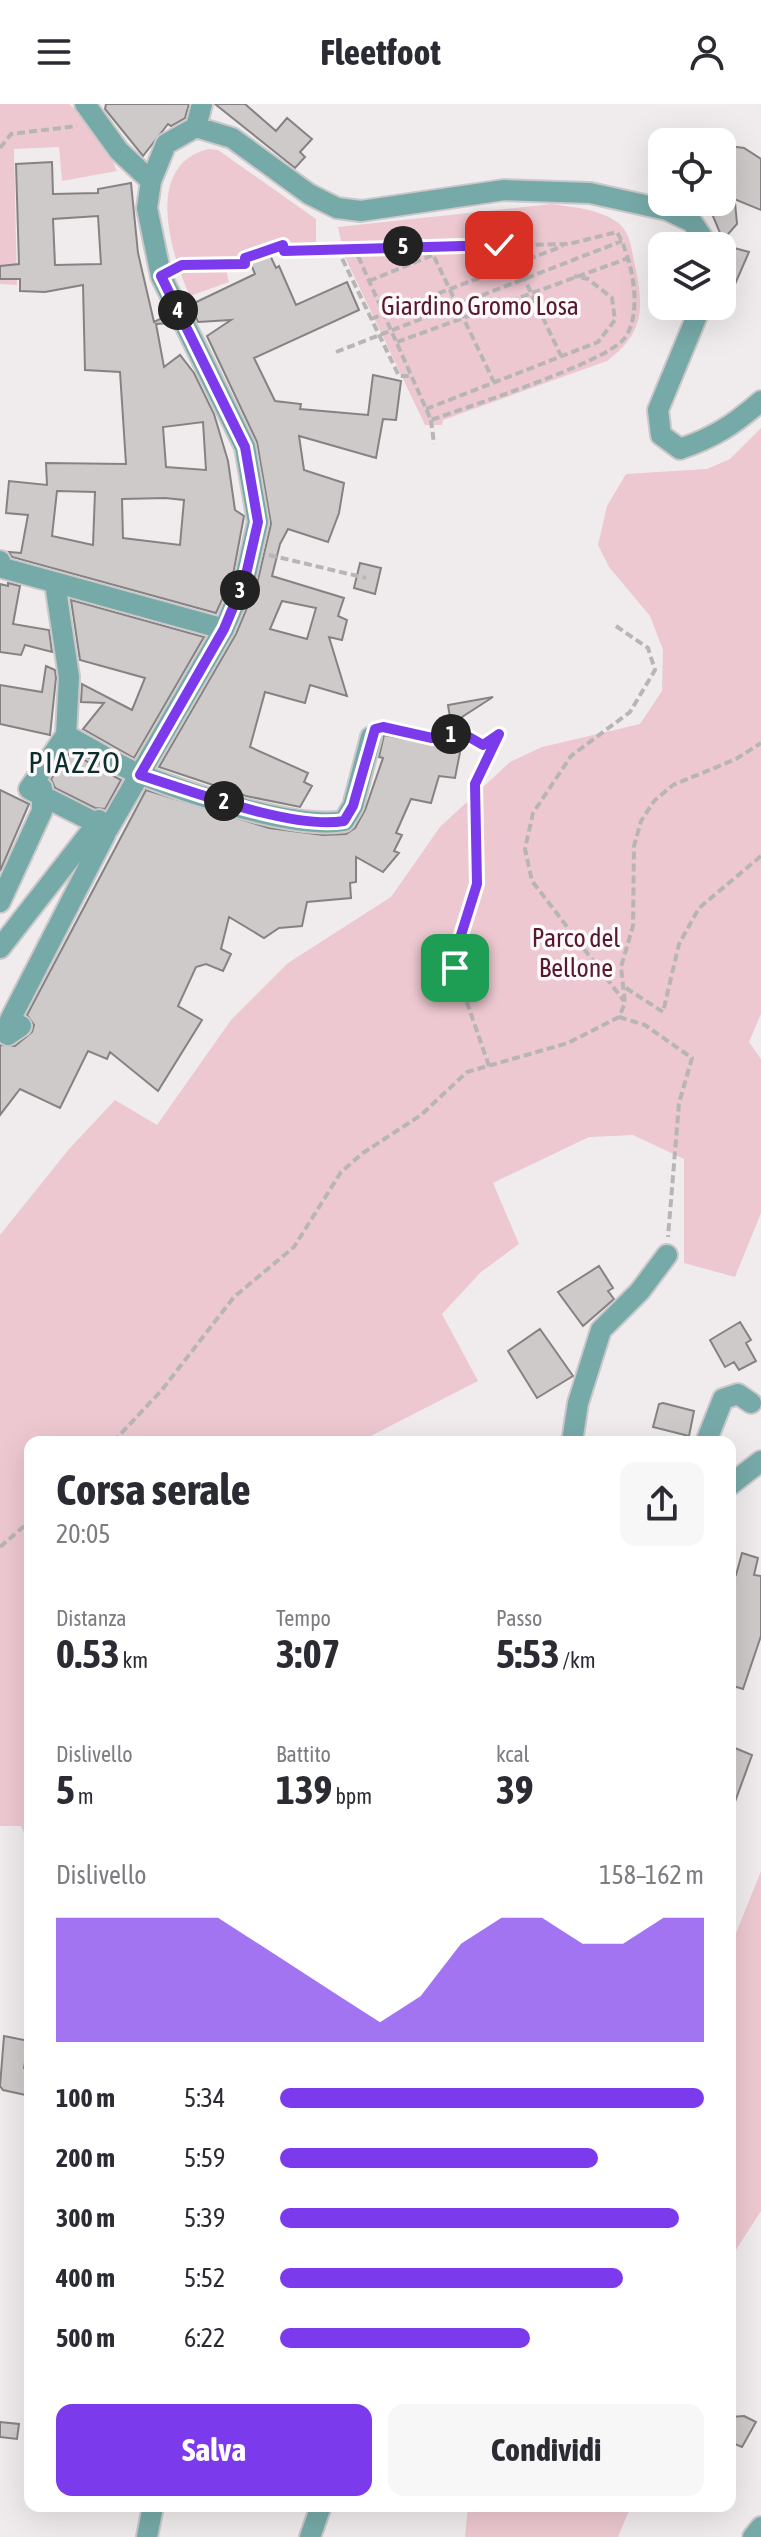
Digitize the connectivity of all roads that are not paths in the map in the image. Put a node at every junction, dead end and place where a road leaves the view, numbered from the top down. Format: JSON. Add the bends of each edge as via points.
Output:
{"nodes":[{"id":1,"x":85,"y":104,"type":"edge"},
{"id":2,"x":202,"y":104,"type":"edge"},
{"id":3,"x":196,"y":127,"type":"junction"},
{"id":4,"x":151,"y":181,"type":"junction"},
{"id":5,"x":699,"y":232,"type":"edge"},
{"id":6,"x":695,"y":320,"type":"edge"},
{"id":7,"x":761,"y":401,"type":"edge"},
{"id":8,"x":0,"y":561,"type":"edge"},
{"id":9,"x":55,"y":583,"type":"junction"},
{"id":10,"x":224,"y":629,"type":"junction"},
{"id":11,"x":66,"y":735,"type":"junction"},
{"id":12,"x":371,"y":737,"type":"road end"},
{"id":13,"x":140,"y":775,"type":"junction"},
{"id":14,"x":36,"y":793,"type":"junction"},
{"id":15,"x":101,"y":827,"type":"junction"},
{"id":16,"x":0,"y":902,"type":"edge"},
{"id":17,"x":0,"y":948,"type":"edge"},
{"id":18,"x":6,"y":1032,"type":"edge"},
{"id":19,"x":0,"y":1053,"type":"edge"},
{"id":20,"x":667,"y":1255,"type":"road end"},
{"id":21,"x":751,"y":1403,"type":"dead end"},
{"id":22,"x":573,"y":1436,"type":"edge"},
{"id":23,"x":708,"y":1436,"type":"edge"},
{"id":24,"x":761,"y":1461,"type":"edge"},
{"id":25,"x":736,"y":1480,"type":"edge"},
{"id":26,"x":152,"y":2512,"type":"edge"},
{"id":27,"x":319,"y":2512,"type":"edge"},
{"id":28,"x":761,"y":2527,"type":"edge"},
{"id":29,"x":147,"y":2537,"type":"edge"},
{"id":30,"x":310,"y":2537,"type":"edge"},
{"id":31,"x":753,"y":2537,"type":"edge"}],
"edges":[{"from":1,"to":4,"type":"street","via":[[119,151]]},
{"from":2,"to":3,"type":"street"},
{"from":3,"to":4,"type":"street","via":[[166,144]]},
{"from":3,"to":5,"type":"street","via":[[232,138],[337,208],[361,211],[504,190],[590,193],[667,210],[692,222]]},
{"from":4,"to":10,"type":"street","via":[[147,208],[161,276],[245,447],[258,522],[245,579]]},
{"from":6,"to":7,"type":"street","via":[[658,410],[661,435],[680,449],[696,444],[726,431]]},
{"from":8,"to":9,"type":"street","via":[[3,568]]},
{"from":9,"to":10,"type":"street"},
{"from":9,"to":11,"type":"street","via":[[69,677]]},
{"from":10,"to":13,"type":"street"},
{"from":11,"to":13,"type":"street"},
{"from":11,"to":14,"type":"street"},
{"from":12,"to":13,"type":"street","via":[[353,806],[344,821],[327,824],[253,810]]},
{"from":13,"to":15,"type":"street"},
{"from":14,"to":15,"type":"street","via":[[41,784],[101,821]]},
{"from":14,"to":16,"type":"street","via":[[42,811]]},
{"from":15,"to":17,"type":"street"},
{"from":15,"to":18,"type":"street","via":[[10,1020],[21,1026]]},
{"from":18,"to":19,"type":"street"},
{"from":20,"to":22,"type":"street","via":[[601,1330]]},
{"from":21,"to":23,"type":"street","via":[[738,1394],[723,1399]]},
{"from":24,"to":25,"type":"street"},
{"from":26,"to":29,"type":"street"},
{"from":27,"to":30,"type":"street"},
{"from":28,"to":31,"type":"street"}]}
